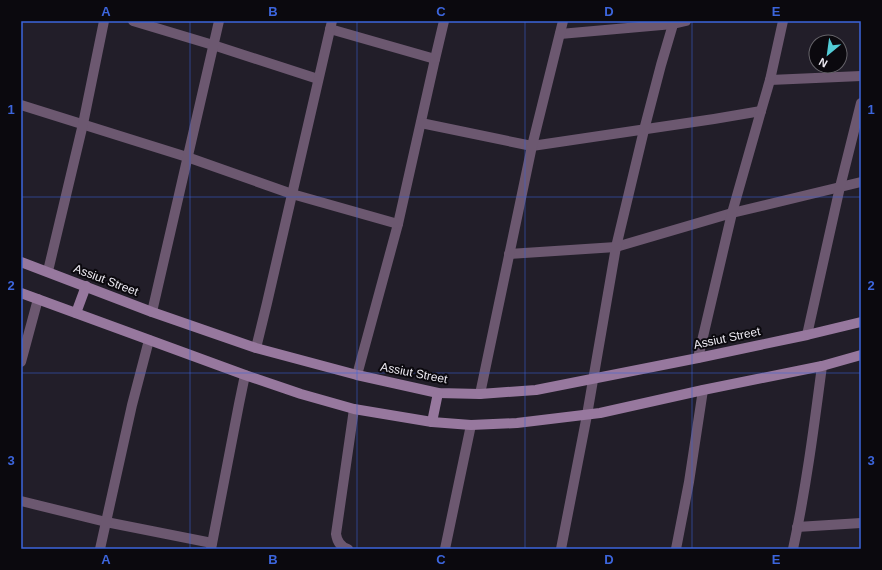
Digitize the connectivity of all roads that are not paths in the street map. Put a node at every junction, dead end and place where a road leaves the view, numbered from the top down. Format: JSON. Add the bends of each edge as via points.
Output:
{"nodes":[{"id":1,"x":104,"y":21,"type":"edge"},
{"id":2,"x":133,"y":21,"type":"edge"},
{"id":3,"x":219,"y":21,"type":"edge"},
{"id":4,"x":444,"y":21,"type":"edge"},
{"id":5,"x":563,"y":21,"type":"edge"},
{"id":6,"x":686,"y":21,"type":"edge"},
{"id":7,"x":783,"y":21,"type":"edge"},
{"id":8,"x":674,"y":22,"type":"edge"},
{"id":9,"x":331,"y":25,"type":"edge"},
{"id":10,"x":560,"y":34,"type":"junction"},
{"id":11,"x":213,"y":45,"type":"junction"},
{"id":12,"x":435,"y":59,"type":"junction"},
{"id":13,"x":861,"y":76,"type":"edge"},
{"id":14,"x":318,"y":79,"type":"junction"},
{"id":15,"x":770,"y":80,"type":"junction"},
{"id":16,"x":861,"y":103,"type":"edge"},
{"id":17,"x":21,"y":105,"type":"edge"},
{"id":18,"x":761,"y":111,"type":"junction"},
{"id":19,"x":421,"y":122,"type":"junction"},
{"id":20,"x":83,"y":124,"type":"junction"},
{"id":21,"x":644,"y":130,"type":"junction"},
{"id":22,"x":532,"y":146,"type":"junction"},
{"id":23,"x":187,"y":158,"type":"junction"},
{"id":24,"x":861,"y":182,"type":"edge"},
{"id":25,"x":840,"y":187,"type":"junction"},
{"id":26,"x":292,"y":194,"type":"junction"},
{"id":27,"x":732,"y":213,"type":"junction"},
{"id":28,"x":398,"y":224,"type":"junction"},
{"id":29,"x":616,"y":247,"type":"junction"},
{"id":30,"x":509,"y":254,"type":"junction"},
{"id":31,"x":21,"y":262,"type":"edge"},
{"id":32,"x":48,"y":272,"type":"junction"},
{"id":33,"x":86,"y":286,"type":"junction"},
{"id":34,"x":21,"y":293,"type":"edge"},
{"id":35,"x":38,"y":299,"type":"junction"},
{"id":36,"x":152,"y":312,"type":"junction"},
{"id":37,"x":76,"y":313,"type":"junction"},
{"id":38,"x":861,"y":322,"type":"edge"},
{"id":39,"x":807,"y":335,"type":"junction"},
{"id":40,"x":149,"y":340,"type":"junction"},
{"id":41,"x":256,"y":348,"type":"junction"},
{"id":42,"x":861,"y":356,"type":"edge"},
{"id":43,"x":698,"y":358,"type":"junction"},
{"id":44,"x":21,"y":362,"type":"edge"},
{"id":45,"x":822,"y":366,"type":"junction"},
{"id":46,"x":246,"y":375,"type":"junction"},
{"id":47,"x":357,"y":375,"type":"junction"},
{"id":48,"x":592,"y":380,"type":"junction"},
{"id":49,"x":703,"y":390,"type":"junction"},
{"id":50,"x":438,"y":393,"type":"junction"},
{"id":51,"x":480,"y":394,"type":"junction"},
{"id":52,"x":354,"y":409,"type":"junction"},
{"id":53,"x":587,"y":415,"type":"junction"},
{"id":54,"x":432,"y":422,"type":"junction"},
{"id":55,"x":471,"y":425,"type":"junction"},
{"id":56,"x":21,"y":501,"type":"edge"},
{"id":57,"x":106,"y":522,"type":"junction"},
{"id":58,"x":861,"y":523,"type":"edge"},
{"id":59,"x":797,"y":527,"type":"junction"},
{"id":60,"x":212,"y":546,"type":"edge"},
{"id":61,"x":100,"y":549,"type":"edge"},
{"id":62,"x":348,"y":549,"type":"edge"},
{"id":63,"x":445,"y":549,"type":"edge"},
{"id":64,"x":561,"y":549,"type":"edge"},
{"id":65,"x":676,"y":549,"type":"edge"},
{"id":66,"x":793,"y":549,"type":"edge"}],
"edges":[{"from":1,"to":20,"type":"street"},
{"from":2,"to":11,"type":"street"},
{"from":3,"to":11,"type":"street"},
{"from":4,"to":12,"type":"street"},
{"from":5,"to":10,"type":"street"},
{"from":6,"to":8,"type":"street"},
{"from":7,"to":15,"type":"street"},
{"from":8,"to":10,"type":"street"},
{"from":8,"to":21,"type":"street"},
{"from":9,"to":12,"type":"street"},
{"from":9,"to":14,"type":"street"},
{"from":10,"to":22,"type":"street"},
{"from":11,"to":14,"type":"street"},
{"from":11,"to":23,"type":"street"},
{"from":12,"to":19,"type":"street"},
{"from":13,"to":15,"type":"street"},
{"from":14,"to":26,"type":"street"},
{"from":15,"to":18,"type":"street"},
{"from":16,"to":25,"type":"street"},
{"from":17,"to":20,"type":"street"},
{"from":18,"to":21,"type":"street"},
{"from":18,"to":27,"type":"street"},
{"from":19,"to":22,"type":"street"},
{"from":19,"to":28,"type":"street"},
{"from":20,"to":23,"type":"street"},
{"from":20,"to":32,"type":"street"},
{"from":21,"to":22,"type":"street"},
{"from":21,"to":29,"type":"street"},
{"from":22,"to":30,"type":"street"},
{"from":23,"to":26,"type":"street"},
{"from":23,"to":36,"type":"street"},
{"from":24,"to":25,"type":"street"},
{"from":25,"to":27,"type":"street"},
{"from":25,"to":39,"type":"street"},
{"from":26,"to":28,"type":"street"},
{"from":26,"to":41,"type":"street"},
{"from":27,"to":29,"type":"street"},
{"from":27,"to":43,"type":"street"},
{"from":28,"to":47,"type":"street"},
{"from":29,"to":30,"type":"street"},
{"from":29,"to":48,"type":"street"},
{"from":30,"to":51,"type":"street"},
{"from":31,"to":32,"type":"street","name":"Assiut Street"},
{"from":32,"to":33,"type":"street","name":"Assiut Street"},
{"from":33,"to":36,"type":"street","name":"Assiut Street"},
{"from":33,"to":37,"type":"street"},
{"from":34,"to":35,"type":"street"},
{"from":35,"to":37,"type":"street"},
{"from":35,"to":44,"type":"street"},
{"from":36,"to":41,"type":"street","name":"Assiut Street"},
{"from":37,"to":40,"type":"street"},
{"from":38,"to":39,"type":"street","name":"Assiut Street"},
{"from":39,"to":43,"type":"street","name":"Assiut Street"},
{"from":40,"to":46,"type":"street"},
{"from":40,"to":57,"type":"street"},
{"from":41,"to":47,"type":"street","name":"Assiut Street"},
{"from":42,"to":45,"type":"street"},
{"from":43,"to":48,"type":"street","name":"Assiut Street"},
{"from":45,"to":49,"type":"street"},
{"from":45,"to":59,"type":"street"},
{"from":46,"to":52,"type":"street"},
{"from":46,"to":60,"type":"street"},
{"from":47,"to":50,"type":"street","name":"Assiut Street"},
{"from":48,"to":51,"type":"street","name":"Assiut Street","via":[[536,390]]},
{"from":48,"to":53,"type":"street"},
{"from":49,"to":53,"type":"street"},
{"from":49,"to":65,"type":"street"},
{"from":50,"to":51,"type":"street","name":"Assiut Street"},
{"from":50,"to":54,"type":"street"},
{"from":52,"to":54,"type":"street"},
{"from":52,"to":62,"type":"street","via":[[336,534],[340,544]]},
{"from":53,"to":55,"type":"street"},
{"from":53,"to":64,"type":"street"},
{"from":54,"to":55,"type":"street"},
{"from":55,"to":63,"type":"street"},
{"from":56,"to":57,"type":"street"},
{"from":57,"to":60,"type":"street"},
{"from":57,"to":61,"type":"street"},
{"from":58,"to":59,"type":"street"},
{"from":59,"to":66,"type":"street"}]}
